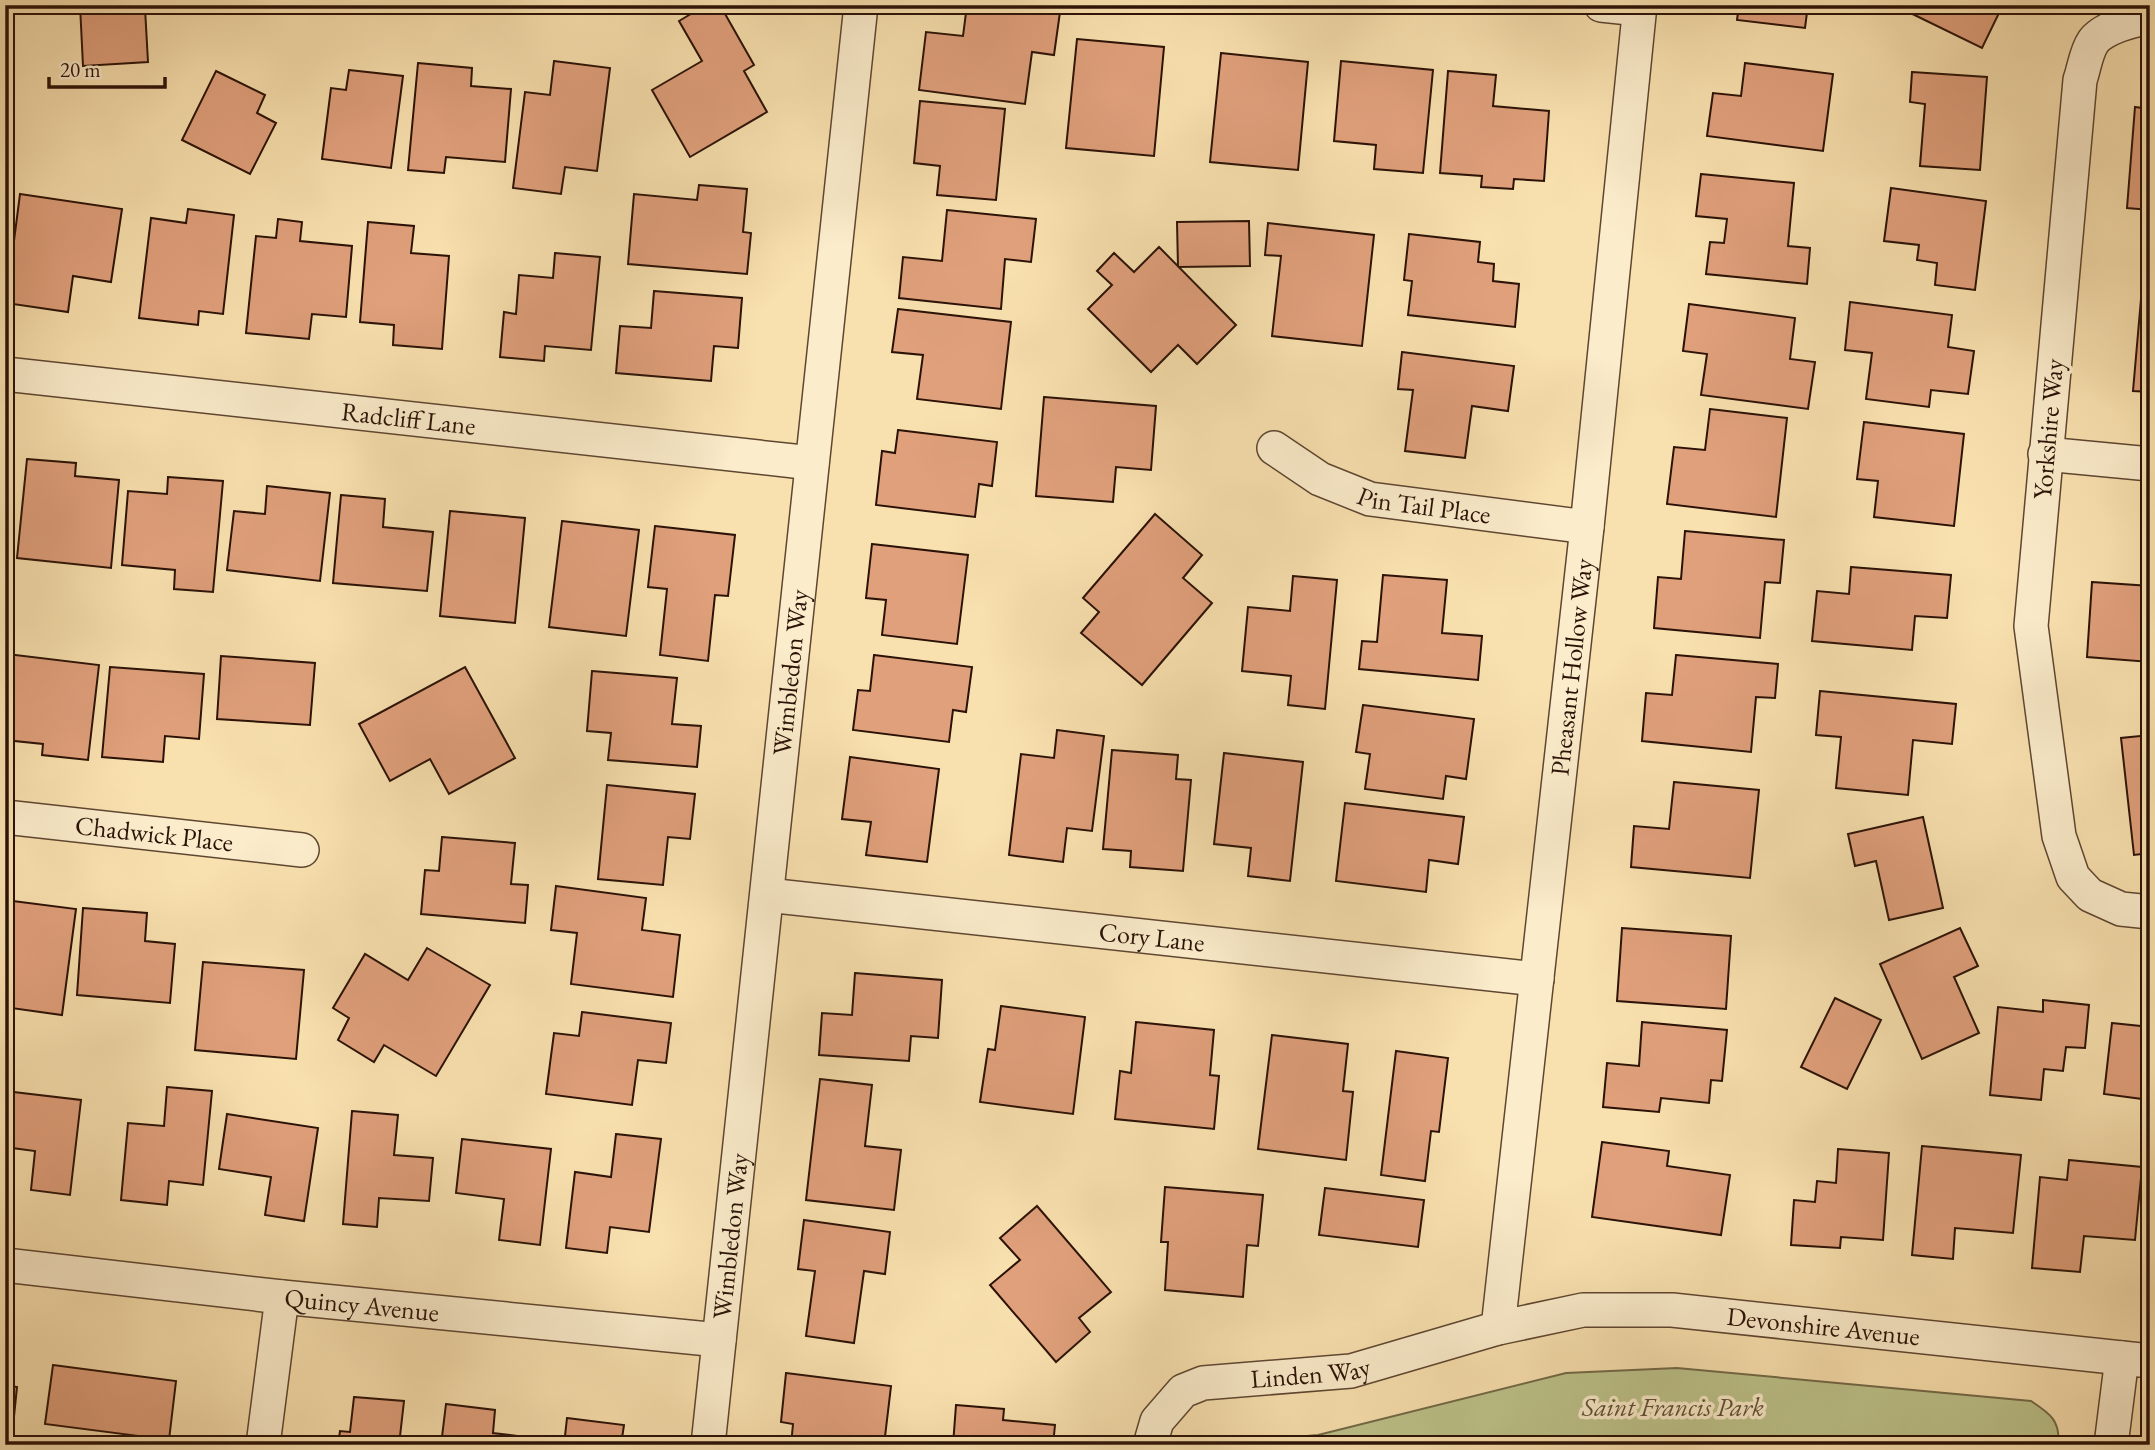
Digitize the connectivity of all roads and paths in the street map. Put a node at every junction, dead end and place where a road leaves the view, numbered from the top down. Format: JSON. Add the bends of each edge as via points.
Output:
{"nodes":[{"id":1,"x":861,"y":5,"type":"edge"},
{"id":2,"x":1601,"y":5,"type":"edge"},
{"id":3,"x":1639,"y":7,"type":"edge"},
{"id":4,"x":2150,"y":19,"type":"edge"},
{"id":5,"x":5,"y":374,"type":"edge"},
{"id":6,"x":1274,"y":448,"type":"dead end"},
{"id":7,"x":2045,"y":454,"type":"junction"},
{"id":8,"x":812,"y":463,"type":"junction"},
{"id":9,"x":2150,"y":464,"type":"edge"},
{"id":10,"x":1587,"y":527,"type":"junction"},
{"id":11,"x":5,"y":817,"type":"edge"},
{"id":12,"x":302,"y":850,"type":"dead end"},
{"id":13,"x":767,"y":895,"type":"junction"},
{"id":14,"x":2150,"y":912,"type":"edge"},
{"id":15,"x":1537,"y":979,"type":"junction"},
{"id":16,"x":5,"y":1265,"type":"edge"},
{"id":17,"x":282,"y":1297,"type":"junction"},
{"id":18,"x":1498,"y":1328,"type":"junction"},
{"id":19,"x":719,"y":1340,"type":"junction"},
{"id":20,"x":2136,"y":1360,"type":"edge"},
{"id":21,"x":263,"y":1445,"type":"edge"},
{"id":22,"x":708,"y":1445,"type":"edge"},
{"id":23,"x":1150,"y":1445,"type":"edge"},
{"id":24,"x":2111,"y":1445,"type":"edge"}],
"edges":[{"from":1,"to":8,"type":"street","name":"Wimbledon Way"},
{"from":2,"to":3,"type":"street"},
{"from":3,"to":10,"type":"street","name":"Pheasant Hollow Way"},
{"from":4,"to":7,"type":"street","name":"Yorkshire Way","via":[[2105,31],[2093,42],[2080,80]]},
{"from":5,"to":8,"type":"street","name":"Radcliff Lane"},
{"from":6,"to":10,"type":"street","name":"Pin Tail Place","via":[[1320,479],[1370,499]]},
{"from":7,"to":9,"type":"street"},
{"from":7,"to":14,"type":"street","name":"Yorkshire Way","via":[[2031,626],[2059,836],[2073,877],[2090,895],[2121,909]]},
{"from":8,"to":13,"type":"street","name":"Wimbledon Way"},
{"from":10,"to":15,"type":"street","name":"Pheasant Hollow Way"},
{"from":11,"to":12,"type":"street","name":"Chadwick Place"},
{"from":13,"to":15,"type":"street","name":"Cory Lane"},
{"from":13,"to":19,"type":"street","name":"Wimbledon Way"},
{"from":15,"to":18,"type":"street","name":"Pheasant Hollow Way"},
{"from":16,"to":17,"type":"street","name":"Quincy Avenue"},
{"from":17,"to":19,"type":"street","name":"Quincy Avenue"},
{"from":17,"to":21,"type":"street"},
{"from":18,"to":20,"type":"street","name":"Devonshire Avenue","via":[[1583,1310],[1672,1310]]},
{"from":18,"to":23,"type":"street","name":"Linden Way","via":[[1351,1371],[1203,1383],[1183,1391],[1157,1421]]},
{"from":19,"to":22,"type":"street","name":"Wimbledon Way"},
{"from":20,"to":24,"type":"street"}]}
